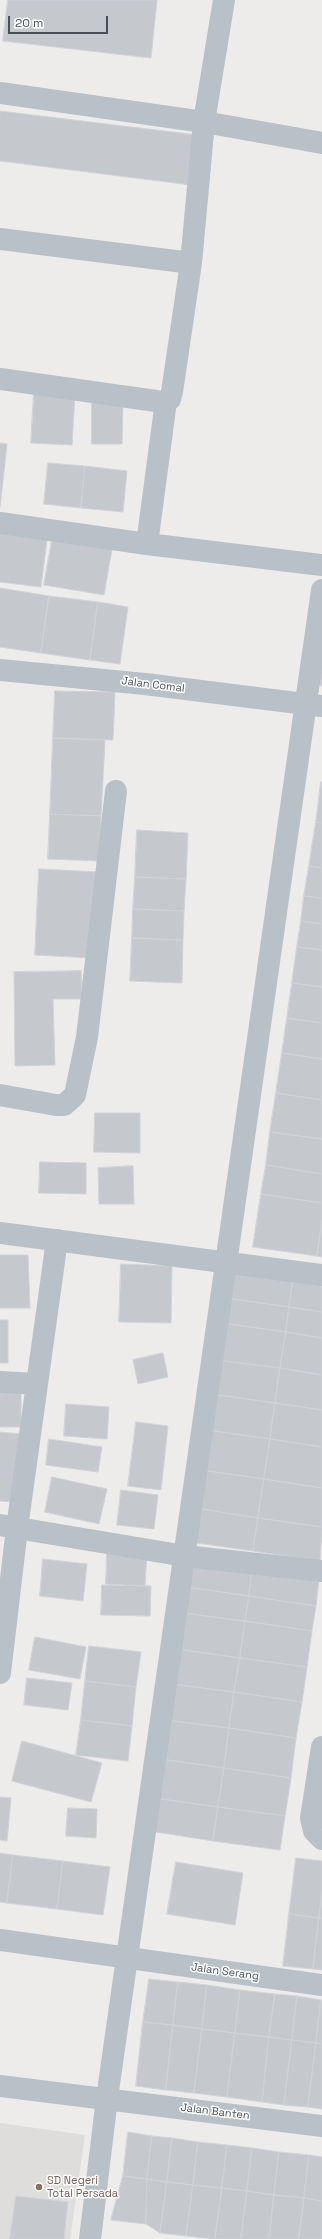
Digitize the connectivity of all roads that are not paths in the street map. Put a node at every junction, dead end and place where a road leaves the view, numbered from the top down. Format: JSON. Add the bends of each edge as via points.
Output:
{"nodes":[{"id":1,"x":224,"y":0,"type":"edge"},
{"id":2,"x":0,"y":93,"type":"edge"},
{"id":3,"x":204,"y":122,"type":"junction"},
{"id":4,"x":322,"y":143,"type":"edge"},
{"id":5,"x":0,"y":239,"type":"edge"},
{"id":6,"x":191,"y":263,"type":"junction"},
{"id":7,"x":0,"y":379,"type":"edge"},
{"id":8,"x":166,"y":401,"type":"junction"},
{"id":9,"x":0,"y":523,"type":"edge"},
{"id":10,"x":147,"y":544,"type":"junction"},
{"id":11,"x":322,"y":565,"type":"edge"},
{"id":12,"x":322,"y":590,"type":"edge"},
{"id":13,"x":0,"y":670,"type":"edge"},
{"id":14,"x":314,"y":706,"type":"edge"},
{"id":15,"x":116,"y":791,"type":"dead end"},
{"id":16,"x":0,"y":1095,"type":"edge"},
{"id":17,"x":0,"y":1233,"type":"edge"},
{"id":18,"x":57,"y":1240,"type":"junction"},
{"id":19,"x":227,"y":1264,"type":"junction"},
{"id":20,"x":322,"y":1275,"type":"edge"},
{"id":21,"x":0,"y":1382,"type":"edge"},
{"id":22,"x":37,"y":1384,"type":"junction"},
{"id":23,"x":9,"y":1527,"type":"edge"},
{"id":24,"x":185,"y":1556,"type":"junction"},
{"id":25,"x":322,"y":1571,"type":"edge"},
{"id":26,"x":1,"y":1660,"type":"edge"},
{"id":27,"x":322,"y":1747,"type":"edge"},
{"id":28,"x":322,"y":1839,"type":"edge"},
{"id":29,"x":0,"y":1940,"type":"edge"},
{"id":30,"x":128,"y":1958,"type":"junction"},
{"id":31,"x":322,"y":1985,"type":"edge"},
{"id":32,"x":0,"y":2086,"type":"edge"},
{"id":33,"x":107,"y":2098,"type":"junction"},
{"id":34,"x":322,"y":2126,"type":"edge"},
{"id":35,"x":90,"y":2239,"type":"edge"}],
"edges":[{"from":1,"to":3,"type":"street"},
{"from":2,"to":3,"type":"street"},
{"from":3,"to":4,"type":"street"},
{"from":3,"to":6,"type":"street"},
{"from":5,"to":6,"type":"street"},
{"from":6,"to":8,"type":"street","via":[[172,392]]},
{"from":7,"to":8,"type":"street","via":[[156,402]]},
{"from":8,"to":10,"type":"street"},
{"from":9,"to":10,"type":"street"},
{"from":10,"to":11,"type":"street"},
{"from":12,"to":14,"type":"street"},
{"from":13,"to":14,"type":"street","name":"Jalan Comal","via":[[145,684]]},
{"from":14,"to":19,"type":"street"},
{"from":15,"to":16,"type":"street","via":[[87,1037],[75,1096],[64,1105],[56,1106]]},
{"from":17,"to":18,"type":"street"},
{"from":18,"to":19,"type":"street"},
{"from":18,"to":22,"type":"street"},
{"from":19,"to":20,"type":"street"},
{"from":19,"to":24,"type":"street"},
{"from":21,"to":22,"type":"street"},
{"from":22,"to":23,"type":"street"},
{"from":23,"to":24,"type":"street"},
{"from":23,"to":26,"type":"street"},
{"from":24,"to":25,"type":"street"},
{"from":24,"to":30,"type":"street"},
{"from":27,"to":28,"type":"street","via":[[311,1818],[314,1830]]},
{"from":29,"to":30,"type":"street","name":"Jalan Serang"},
{"from":30,"to":31,"type":"street","name":"Jalan Serang"},
{"from":30,"to":33,"type":"street"},
{"from":32,"to":33,"type":"street","name":"Jalan Banten"},
{"from":33,"to":34,"type":"street","name":"Jalan Banten"},
{"from":33,"to":35,"type":"street"}]}
